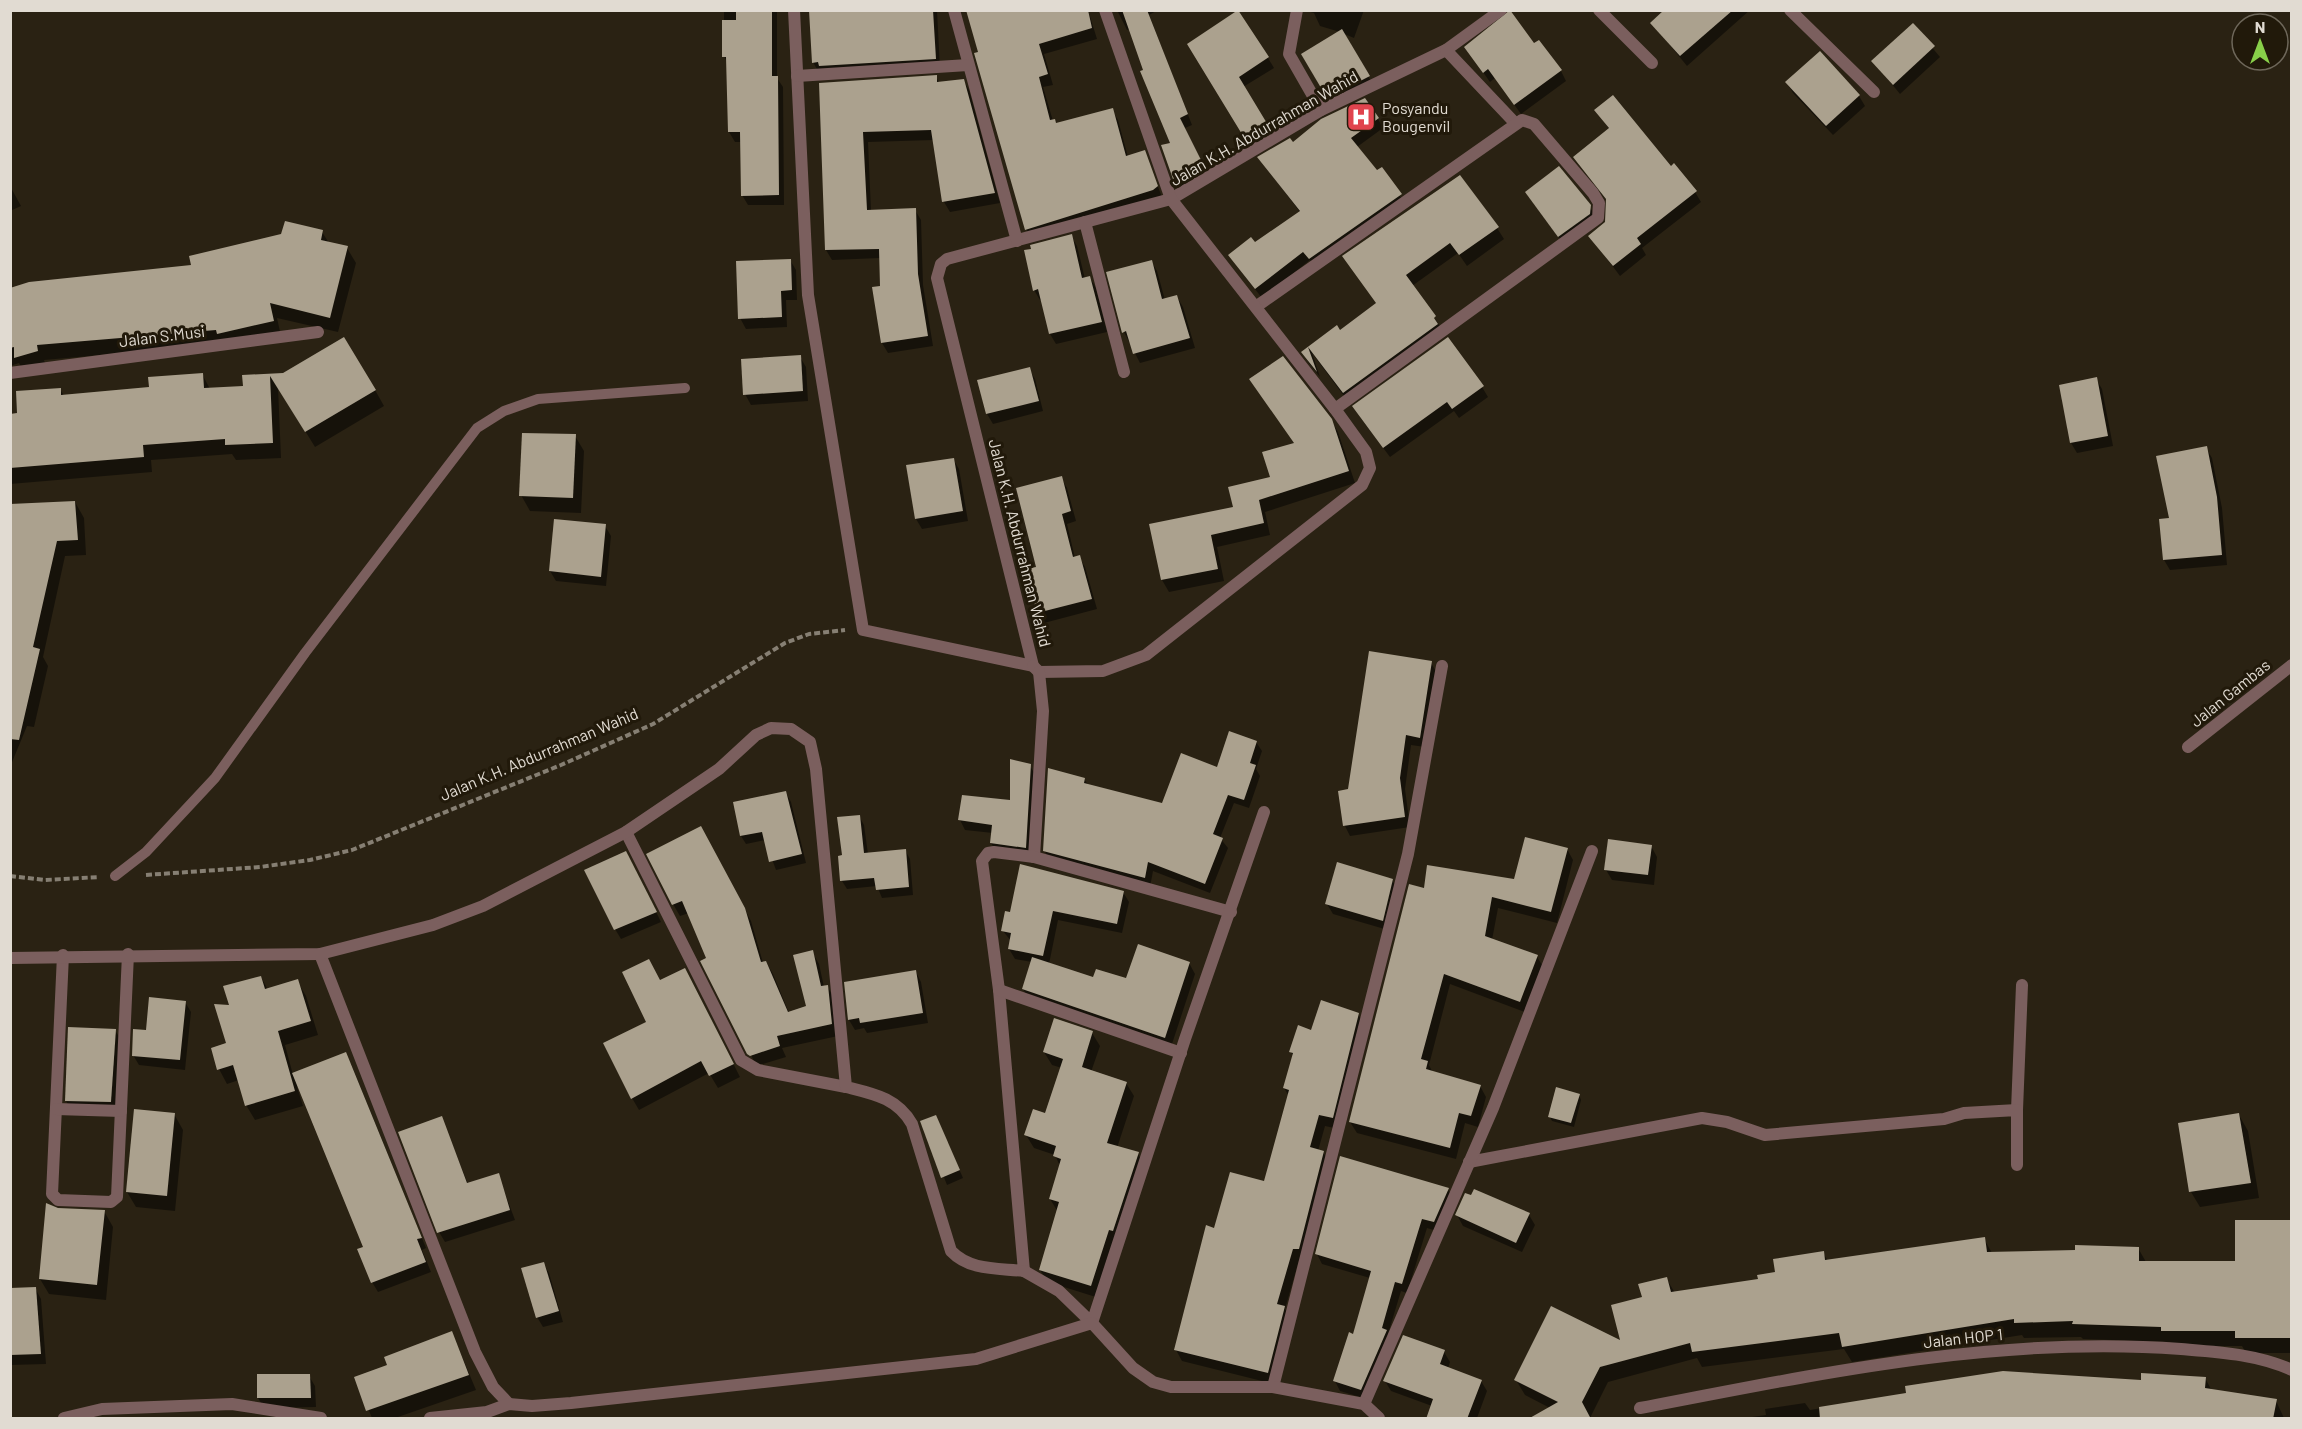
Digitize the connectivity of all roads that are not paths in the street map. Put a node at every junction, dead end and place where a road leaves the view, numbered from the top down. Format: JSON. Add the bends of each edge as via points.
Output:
{"nodes":[{"id":1,"x":794,"y":10,"type":"edge"},
{"id":2,"x":954,"y":10,"type":"edge"},
{"id":3,"x":1105,"y":10,"type":"edge"},
{"id":4,"x":1297,"y":10,"type":"edge"},
{"id":5,"x":1502,"y":10,"type":"edge"},
{"id":6,"x":1599,"y":10,"type":"edge"},
{"id":7,"x":1790,"y":10,"type":"edge"},
{"id":8,"x":1446,"y":50,"type":"junction"},
{"id":9,"x":1652,"y":63,"type":"dead end"},
{"id":10,"x":968,"y":65,"type":"junction"},
{"id":11,"x":797,"y":76,"type":"junction"},
{"id":12,"x":1874,"y":92,"type":"dead end"},
{"id":13,"x":1322,"y":110,"type":"junction"},
{"id":14,"x":1515,"y":123,"type":"junction"},
{"id":15,"x":1171,"y":200,"type":"junction"},
{"id":16,"x":1085,"y":222,"type":"junction"},
{"id":17,"x":1017,"y":241,"type":"junction"},
{"id":18,"x":1257,"y":306,"type":"junction"},
{"id":19,"x":318,"y":332,"type":"dead end"},
{"id":20,"x":10,"y":372,"type":"edge"},
{"id":21,"x":1124,"y":372,"type":"dead end"},
{"id":22,"x":685,"y":388,"type":"dead end"},
{"id":23,"x":1335,"y":409,"type":"junction"},
{"id":24,"x":2292,"y":665,"type":"edge"},
{"id":25,"x":1442,"y":666,"type":"dead end"},
{"id":26,"x":1036,"y":669,"type":"junction"},
{"id":27,"x":2188,"y":747,"type":"dead end"},
{"id":28,"x":1264,"y":812,"type":"dead end"},
{"id":29,"x":626,"y":832,"type":"junction"},
{"id":30,"x":1592,"y":851,"type":"dead end"},
{"id":31,"x":1034,"y":857,"type":"junction"},
{"id":32,"x":115,"y":876,"type":"road end"},
{"id":33,"x":1231,"y":912,"type":"junction"},
{"id":34,"x":128,"y":954,"type":"junction"},
{"id":35,"x":320,"y":954,"type":"junction"},
{"id":36,"x":63,"y":955,"type":"junction"},
{"id":37,"x":10,"y":958,"type":"edge"},
{"id":38,"x":2022,"y":984,"type":"dead end"},
{"id":39,"x":999,"y":990,"type":"junction"},
{"id":40,"x":1180,"y":1053,"type":"junction"},
{"id":41,"x":846,"y":1087,"type":"junction"},
{"id":42,"x":56,"y":1109,"type":"junction"},
{"id":43,"x":2017,"y":1110,"type":"junction"},
{"id":44,"x":121,"y":1111,"type":"junction"},
{"id":45,"x":1469,"y":1162,"type":"junction"},
{"id":46,"x":2017,"y":1165,"type":"dead end"},
{"id":47,"x":1024,"y":1271,"type":"junction"},
{"id":48,"x":1092,"y":1323,"type":"junction"},
{"id":49,"x":2292,"y":1370,"type":"edge"},
{"id":50,"x":1273,"y":1386,"type":"junction"},
{"id":51,"x":509,"y":1404,"type":"junction"},
{"id":52,"x":1364,"y":1404,"type":"junction"},
{"id":53,"x":1640,"y":1408,"type":"dead end"},
{"id":54,"x":64,"y":1419,"type":"edge"},
{"id":55,"x":321,"y":1419,"type":"edge"},
{"id":56,"x":430,"y":1419,"type":"edge"},
{"id":57,"x":1379,"y":1419,"type":"edge"}],
"edges":[{"from":1,"to":11,"type":"street"},
{"from":2,"to":10,"type":"street"},
{"from":3,"to":15,"type":"street"},
{"from":4,"to":13,"type":"street","via":[[1289,54]]},
{"from":5,"to":8,"type":"street","name":"Jalan K.H. Abdurrahman Wahid"},
{"from":6,"to":9,"type":"street"},
{"from":7,"to":12,"type":"street"},
{"from":8,"to":13,"type":"street","name":"Jalan K.H. Abdurrahman Wahid"},
{"from":8,"to":14,"type":"street"},
{"from":10,"to":11,"type":"street"},
{"from":10,"to":17,"type":"street"},
{"from":11,"to":26,"type":"street","name":"Jalan K.H. Abdurrahman Wahid","via":[[808,295],[863,630]]},
{"from":13,"to":15,"type":"street","name":"Jalan K.H. Abdurrahman Wahid"},
{"from":14,"to":18,"type":"street"},
{"from":14,"to":23,"type":"street","via":[[1522,120],[1534,124],[1593,194],[1599,203],[1598,218]]},
{"from":15,"to":16,"type":"street","name":"Jalan K.H. Abdurrahman Wahid"},
{"from":15,"to":18,"type":"street"},
{"from":16,"to":17,"type":"street","name":"Jalan K.H. Abdurrahman Wahid"},
{"from":16,"to":21,"type":"street"},
{"from":17,"to":26,"type":"street","name":"Jalan K.H. Abdurrahman Wahid","via":[[947,259],[937,278]]},
{"from":18,"to":23,"type":"street"},
{"from":19,"to":20,"type":"street","name":"Jalan S.Musi"},
{"from":22,"to":32,"type":"lane","via":[[538,399],[504,411],[477,428],[304,652],[215,777],[146,852]]},
{"from":23,"to":26,"type":"street","via":[[1370,460],[1362,486],[1146,655],[1103,671]]},
{"from":24,"to":27,"type":"street","name":"Jalan Gambas"},
{"from":25,"to":50,"type":"street","via":[[1408,854]]},
{"from":26,"to":31,"type":"street","via":[[1043,711]]},
{"from":28,"to":33,"type":"street"},
{"from":29,"to":35,"type":"street","via":[[483,906],[433,925]]},
{"from":29,"to":41,"type":"street","via":[[741,1060],[758,1070]]},
{"from":29,"to":41,"type":"street","via":[[719,768],[756,735],[771,728],[791,729],[810,742],[816,768]]},
{"from":30,"to":45,"type":"street"},
{"from":31,"to":33,"type":"street"},
{"from":31,"to":39,"type":"street","via":[[994,852],[982,861]]},
{"from":33,"to":40,"type":"street"},
{"from":34,"to":35,"type":"street"},
{"from":34,"to":36,"type":"street"},
{"from":34,"to":44,"type":"street"},
{"from":35,"to":51,"type":"street","via":[[475,1352],[494,1387]]},
{"from":36,"to":37,"type":"street"},
{"from":36,"to":42,"type":"street"},
{"from":38,"to":43,"type":"street"},
{"from":39,"to":40,"type":"street"},
{"from":39,"to":47,"type":"street"},
{"from":40,"to":48,"type":"street"},
{"from":41,"to":47,"type":"street","via":[[881,1096],[906,1113],[949,1245],[958,1258],[969,1265]]},
{"from":42,"to":44,"type":"street"},
{"from":42,"to":44,"type":"street","via":[[52,1194],[58,1200],[68,1201],[111,1202],[117,1197]]},
{"from":43,"to":45,"type":"street","via":[[1765,1135],[1702,1118]]},
{"from":43,"to":46,"type":"street"},
{"from":45,"to":52,"type":"street"},
{"from":47,"to":48,"type":"street","via":[[1059,1291]]},
{"from":48,"to":50,"type":"street","via":[[1133,1368],[1153,1382],[1171,1387]]},
{"from":48,"to":51,"type":"street","via":[[976,1359],[571,1403]]},
{"from":49,"to":53,"type":"street","name":"Jalan HOP 1","via":[[2236,1354],[2124,1346],[1979,1351],[1801,1377]]},
{"from":50,"to":52,"type":"street"},
{"from":51,"to":56,"type":"street","via":[[488,1412]]},
{"from":52,"to":57,"type":"street"},
{"from":54,"to":55,"type":"street","via":[[102,1409],[232,1404]]}]}
